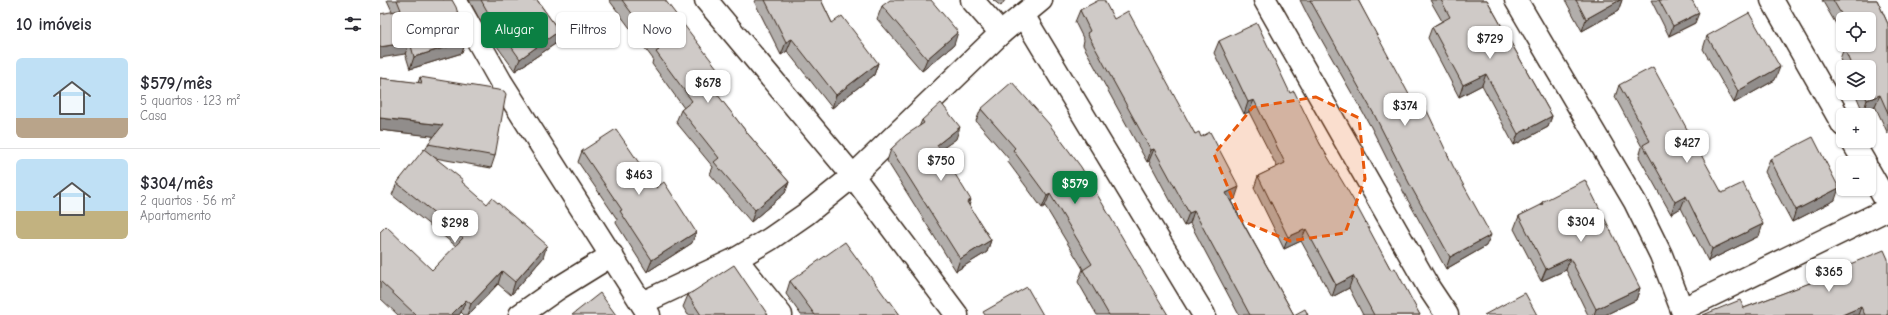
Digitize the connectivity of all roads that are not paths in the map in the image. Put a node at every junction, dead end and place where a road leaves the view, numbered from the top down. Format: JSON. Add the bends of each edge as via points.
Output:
{"nodes":[{"id":1,"x":455,"y":0,"type":"edge"},
{"id":2,"x":706,"y":0,"type":"edge"},
{"id":3,"x":972,"y":0,"type":"edge"},
{"id":4,"x":1041,"y":0,"type":"edge"},
{"id":5,"x":1265,"y":0,"type":"edge"},
{"id":6,"x":1516,"y":0,"type":"edge"},
{"id":7,"x":1772,"y":0,"type":"edge"},
{"id":8,"x":1023,"y":15,"type":"junction"},
{"id":9,"x":1001,"y":33,"type":"junction"},
{"id":10,"x":1836,"y":113,"type":"edge"},
{"id":11,"x":853,"y":176,"type":"junction"},
{"id":12,"x":1876,"y":183,"type":"edge"},
{"id":13,"x":1888,"y":204,"type":"edge"},
{"id":14,"x":1888,"y":210,"type":"edge"},
{"id":15,"x":612,"y":255,"type":"junction"},
{"id":16,"x":736,"y":259,"type":"junction"},
{"id":17,"x":646,"y":309,"type":"edge"},
{"id":18,"x":1683,"y":312,"type":"edge"},
{"id":19,"x":520,"y":315,"type":"edge"},
{"id":20,"x":781,"y":315,"type":"edge"},
{"id":21,"x":957,"y":315,"type":"edge"},
{"id":22,"x":1204,"y":315,"type":"edge"},
{"id":23,"x":1447,"y":315,"type":"edge"}],
"edges":[{"from":1,"to":15,"type":"street","via":[[501,82]]},
{"from":2,"to":11,"type":"street"},
{"from":3,"to":9,"type":"street"},
{"from":4,"to":8,"type":"street"},
{"from":5,"to":23,"type":"street"},
{"from":6,"to":18,"type":"street","via":[[1635,202],[1661,255]]},
{"from":7,"to":10,"type":"street"},
{"from":8,"to":9,"type":"street"},
{"from":8,"to":22,"type":"street"},
{"from":9,"to":11,"type":"street"},
{"from":11,"to":16,"type":"street","via":[[806,214]]},
{"from":11,"to":21,"type":"street"},
{"from":12,"to":13,"type":"street"},
{"from":14,"to":18,"type":"street"},
{"from":15,"to":17,"type":"street"},
{"from":15,"to":19,"type":"street"},
{"from":16,"to":17,"type":"street"},
{"from":16,"to":20,"type":"street"}]}
